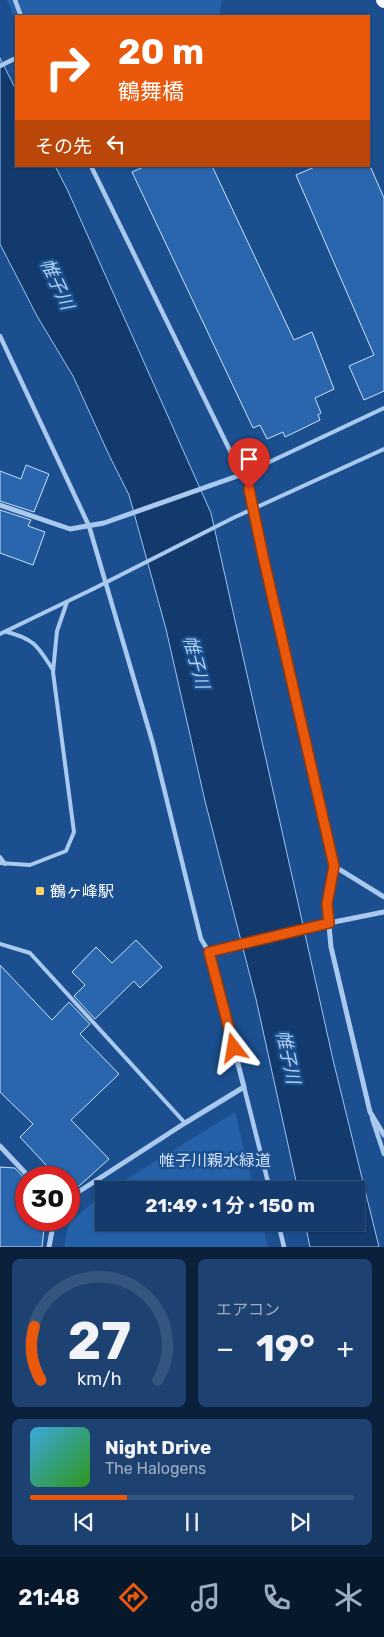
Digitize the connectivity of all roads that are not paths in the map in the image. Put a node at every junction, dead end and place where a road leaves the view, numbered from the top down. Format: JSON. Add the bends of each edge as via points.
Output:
{"nodes":[{"id":1,"x":15,"y":0,"type":"edge"},
{"id":2,"x":21,"y":15,"type":"edge"},
{"id":3,"x":15,"y":58,"type":"edge"},
{"id":4,"x":0,"y":66,"type":"edge"},
{"id":5,"x":91,"y":167,"type":"edge"},
{"id":6,"x":0,"y":336,"type":"edge"},
{"id":7,"x":384,"y":408,"type":"edge"},
{"id":8,"x":384,"y":449,"type":"edge"},
{"id":9,"x":246,"y":473,"type":"junction"},
{"id":10,"x":0,"y":505,"type":"edge"},
{"id":11,"x":89,"y":526,"type":"junction"},
{"id":12,"x":67,"y":602,"type":"junction"},
{"id":13,"x":7,"y":632,"type":"junction"},
{"id":14,"x":0,"y":634,"type":"edge"},
{"id":15,"x":54,"y":672,"type":"junction"},
{"id":16,"x":0,"y":857,"type":"edge"},
{"id":17,"x":2,"y":864,"type":"edge"},
{"id":18,"x":334,"y":866,"type":"junction"},
{"id":19,"x":384,"y":897,"type":"edge"},
{"id":20,"x":384,"y":912,"type":"edge"},
{"id":21,"x":329,"y":923,"type":"junction"},
{"id":22,"x":0,"y":944,"type":"edge"},
{"id":23,"x":209,"y":952,"type":"junction"},
{"id":24,"x":244,"y":1087,"type":"junction"},
{"id":25,"x":370,"y":1112,"type":"junction"},
{"id":26,"x":185,"y":1123,"type":"junction"},
{"id":27,"x":384,"y":1135,"type":"edge"},
{"id":28,"x":0,"y":1146,"type":"edge"},
{"id":29,"x":384,"y":1154,"type":"edge"},
{"id":30,"x":19,"y":1166,"type":"edge"},
{"id":31,"x":268,"y":1181,"type":"edge"},
{"id":32,"x":80,"y":1191,"type":"edge"},
{"id":33,"x":52,"y":1231,"type":"edge"},
{"id":34,"x":280,"y":1231,"type":"edge"},
{"id":35,"x":48,"y":1247,"type":"edge"},
{"id":36,"x":284,"y":1247,"type":"edge"}],
"edges":[{"from":1,"to":2,"type":"street"},
{"from":3,"to":4,"type":"street"},
{"from":5,"to":9,"type":"street","via":[[235,461]]},
{"from":6,"to":11,"type":"street"},
{"from":7,"to":9,"type":"lane"},
{"from":8,"to":12,"type":"lane","bridge":true,"via":[[233,518]]},
{"from":9,"to":11,"type":"street"},
{"from":9,"to":18,"type":"street"},
{"from":10,"to":11,"type":"street","via":[[70,529]]},
{"from":11,"to":23,"type":"street","via":[[153,744],[201,939]]},
{"from":12,"to":13,"type":"lane"},
{"from":12,"to":15,"type":"lane","via":[[57,632]]},
{"from":13,"to":14,"type":"lane"},
{"from":13,"to":15,"type":"lane","via":[[24,636],[39,648]]},
{"from":15,"to":17,"type":"lane","via":[[74,832],[66,851],[30,865]]},
{"from":16,"to":17,"type":"lane"},
{"from":18,"to":19,"type":"street"},
{"from":18,"to":21,"type":"street","via":[[327,904]]},
{"from":20,"to":21,"type":"street"},
{"from":21,"to":23,"type":"street"},
{"from":21,"to":25,"type":"street","via":[[331,947]]},
{"from":22,"to":26,"type":"lane","via":[[30,953]]},
{"from":23,"to":24,"type":"street"},
{"from":24,"to":26,"type":"street"},
{"from":24,"to":31,"type":"street"},
{"from":25,"to":27,"type":"street"},
{"from":25,"to":29,"type":"street"},
{"from":26,"to":32,"type":"street"},
{"from":28,"to":30,"type":"street"},
{"from":33,"to":35,"type":"street"},
{"from":34,"to":36,"type":"street"}]}
